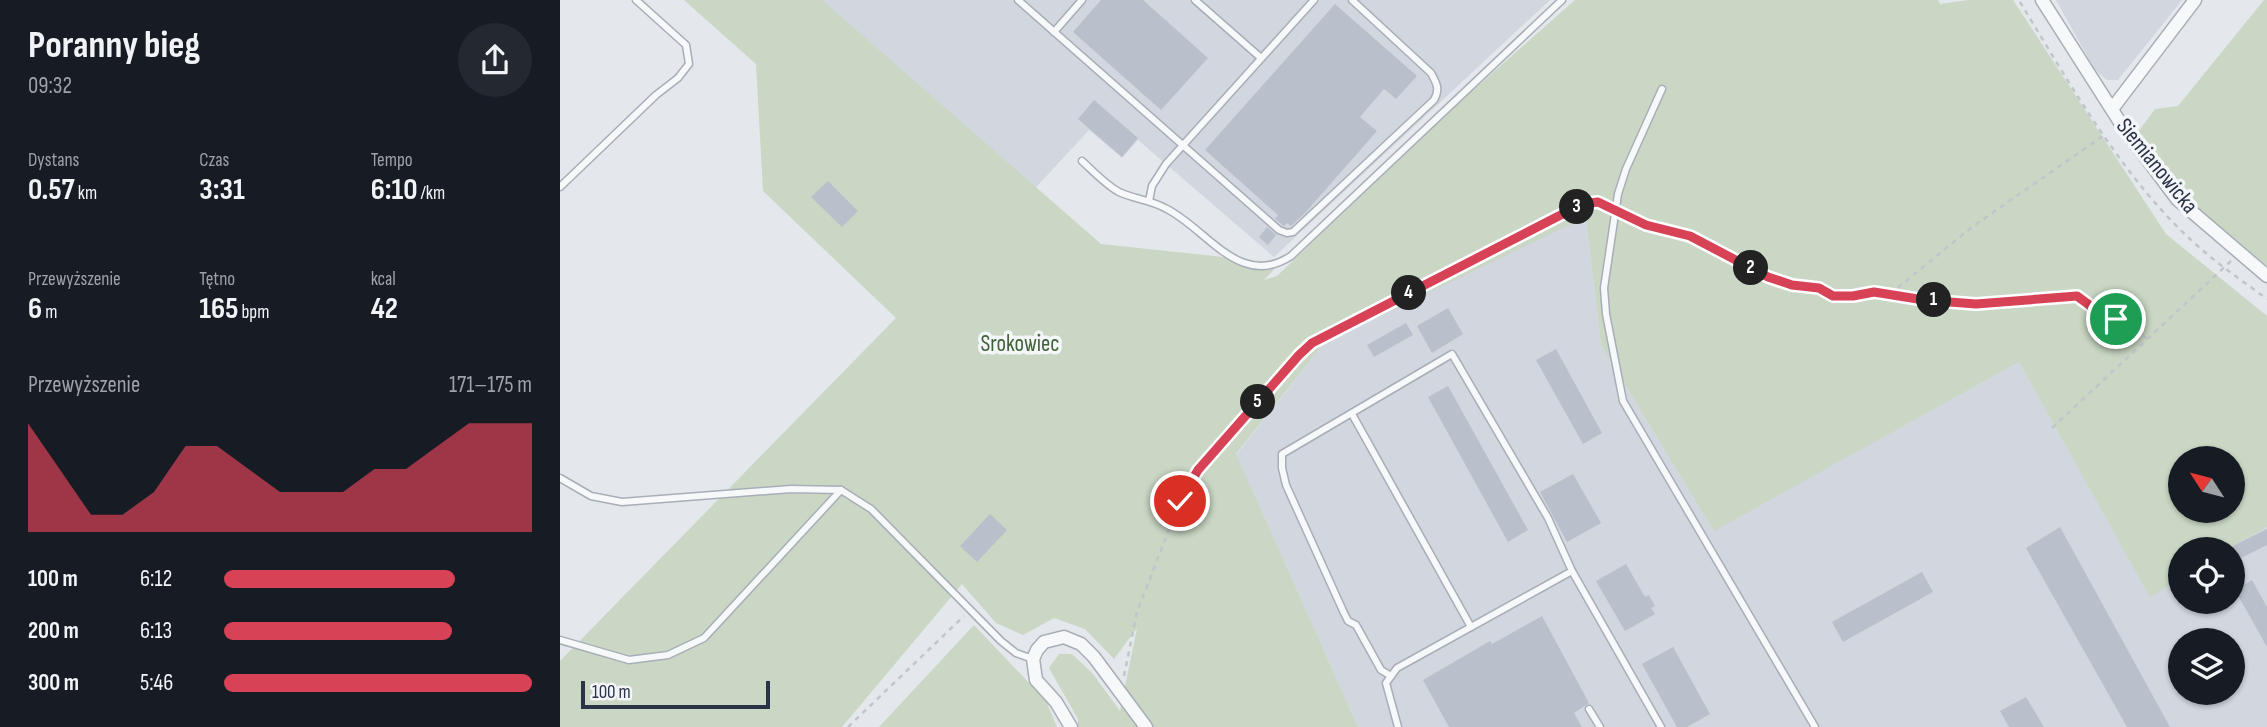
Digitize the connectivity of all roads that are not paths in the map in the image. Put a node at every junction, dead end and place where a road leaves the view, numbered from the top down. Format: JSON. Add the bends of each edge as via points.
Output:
{"nodes":[{"id":1,"x":636,"y":0,"type":"edge"},
{"id":2,"x":1018,"y":0,"type":"edge"},
{"id":3,"x":1082,"y":0,"type":"edge"},
{"id":4,"x":1195,"y":0,"type":"edge"},
{"id":5,"x":1314,"y":0,"type":"edge"},
{"id":6,"x":1352,"y":0,"type":"edge"},
{"id":7,"x":1562,"y":0,"type":"edge"},
{"id":8,"x":2042,"y":0,"type":"edge"},
{"id":9,"x":2195,"y":0,"type":"edge"},
{"id":10,"x":1054,"y":32,"type":"junction"},
{"id":11,"x":1261,"y":58,"type":"junction"},
{"id":12,"x":1662,"y":89,"type":"dead end"},
{"id":13,"x":2112,"y":109,"type":"junction"},
{"id":14,"x":1183,"y":145,"type":"junction"},
{"id":15,"x":1082,"y":161,"type":"dead end"},
{"id":16,"x":560,"y":187,"type":"edge"},
{"id":17,"x":1149,"y":201,"type":"junction"},
{"id":18,"x":2267,"y":276,"type":"edge"},
{"id":19,"x":1352,"y":414,"type":"junction"},
{"id":20,"x":560,"y":478,"type":"edge"},
{"id":21,"x":841,"y":491,"type":"junction"},
{"id":22,"x":1572,"y":571,"type":"junction"},
{"id":23,"x":1471,"y":627,"type":"junction"},
{"id":24,"x":560,"y":640,"type":"edge"},
{"id":25,"x":1033,"y":659,"type":"junction"},
{"id":26,"x":1391,"y":676,"type":"junction"},
{"id":27,"x":1590,"y":709,"type":"dead end"},
{"id":28,"x":1070,"y":727,"type":"edge"},
{"id":29,"x":1146,"y":727,"type":"edge"},
{"id":30,"x":1398,"y":727,"type":"edge"},
{"id":31,"x":1600,"y":727,"type":"edge"},
{"id":32,"x":1661,"y":727,"type":"edge"},
{"id":33,"x":1815,"y":727,"type":"edge"}],
"edges":[{"from":1,"to":16,"type":"lane","via":[[686,45],[689,64]]},
{"from":2,"to":10,"type":"lane"},
{"from":3,"to":10,"type":"lane"},
{"from":4,"to":11,"type":"lane"},
{"from":5,"to":11,"type":"lane"},
{"from":6,"to":14,"type":"lane","via":[[1431,73],[1438,92],[1293,232],[1279,230]]},
{"from":7,"to":17,"type":"lane","via":[[1280,262],[1254,265],[1226,255],[1187,221]]},
{"from":8,"to":13,"type":"street","name":"Siemianowicka"},
{"from":9,"to":13,"type":"street","name":"Siemianowicka"},
{"from":10,"to":14,"type":"lane"},
{"from":11,"to":14,"type":"lane"},
{"from":12,"to":33,"type":"lane","via":[[1626,169],[1604,288],[1623,401]]},
{"from":13,"to":18,"type":"street","name":"Siemianowicka","via":[[2177,199]]},
{"from":14,"to":17,"type":"lane","via":[[1152,186]]},
{"from":15,"to":17,"type":"lane","via":[[1116,190]]},
{"from":19,"to":22,"type":"lane","via":[[1452,354],[1548,518]]},
{"from":19,"to":23,"type":"lane"},
{"from":19,"to":26,"type":"lane","via":[[1282,454],[1282,468],[1344,614],[1356,625],[1381,670]]},
{"from":20,"to":21,"type":"lane","via":[[591,496],[622,502],[791,489]]},
{"from":21,"to":24,"type":"lane","via":[[704,638],[668,655],[629,660]]},
{"from":21,"to":25,"type":"lane","via":[[871,509],[1001,640],[1016,653]]},
{"from":22,"to":23,"type":"lane"},
{"from":22,"to":32,"type":"lane"},
{"from":23,"to":26,"type":"lane","via":[[1397,668]]},
{"from":25,"to":28,"type":"street","via":[[1036,680]]},
{"from":25,"to":29,"type":"street","via":[[1044,642],[1064,637],[1081,644]]},
{"from":26,"to":30,"type":"lane","via":[[1386,683]]},
{"from":27,"to":31,"type":"lane"}]}
